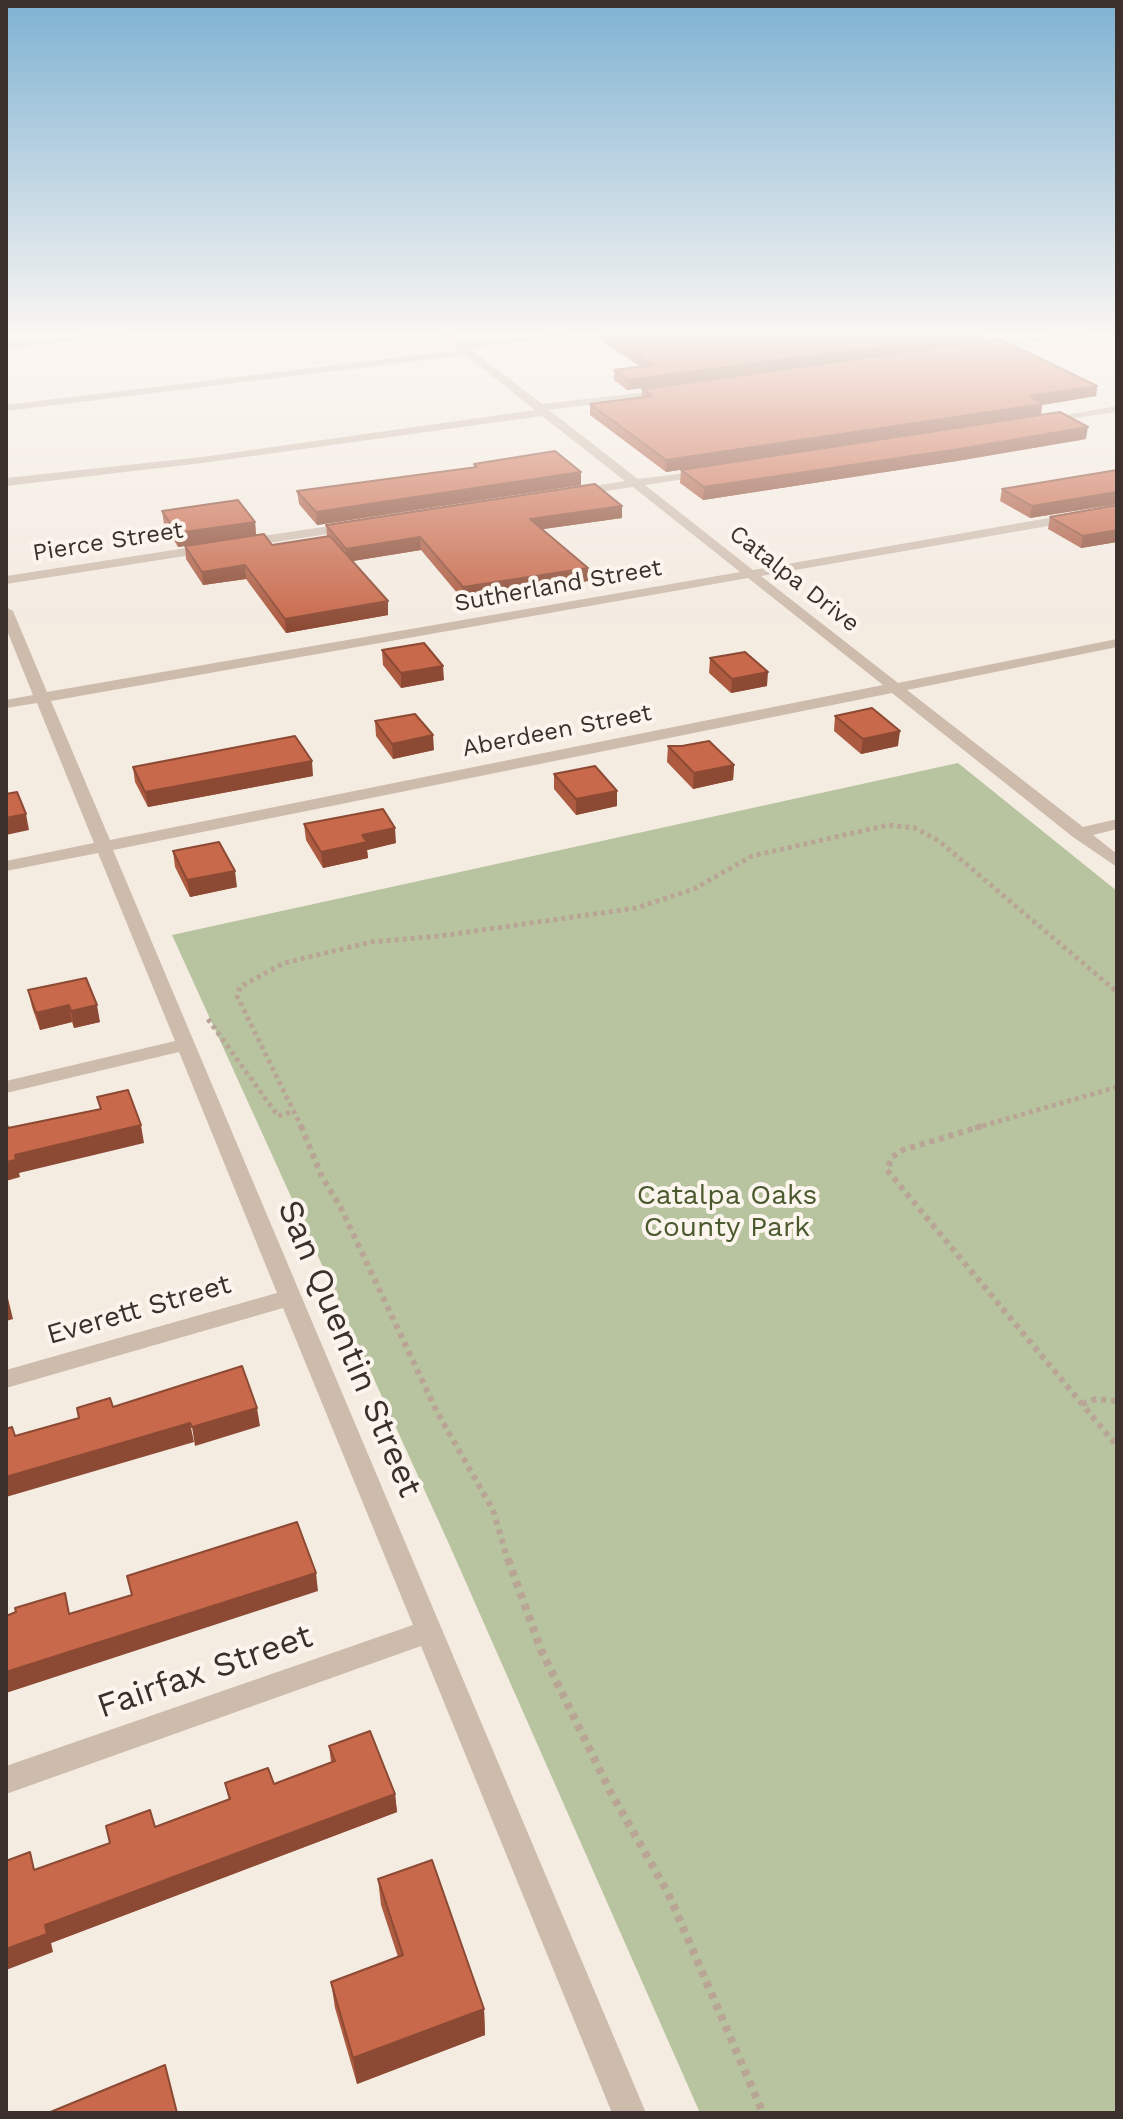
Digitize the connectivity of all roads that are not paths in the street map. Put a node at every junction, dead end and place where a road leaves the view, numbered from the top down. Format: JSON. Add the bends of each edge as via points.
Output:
{"nodes":[{"id":1,"x":393,"y":432,"type":"edge"},
{"id":2,"x":570,"y":432,"type":"edge"},
{"id":3,"x":716,"y":471,"type":"edge"},
{"id":4,"x":6,"y":482,"type":"edge"},
{"id":5,"x":636,"y":483,"type":"junction"},
{"id":6,"x":562,"y":495,"type":"edge"},
{"id":7,"x":1117,"y":510,"type":"edge"},
{"id":8,"x":362,"y":525,"type":"edge"},
{"id":9,"x":751,"y":575,"type":"junction"},
{"id":10,"x":6,"y":580,"type":"edge"},
{"id":11,"x":6,"y":611,"type":"edge"},
{"id":12,"x":1117,"y":643,"type":"edge"},
{"id":13,"x":898,"y":688,"type":"junction"},
{"id":14,"x":40,"y":698,"type":"junction"},
{"id":15,"x":6,"y":704,"type":"edge"},
{"id":16,"x":1117,"y":824,"type":"edge"},
{"id":17,"x":1079,"y":833,"type":"junction"},
{"id":18,"x":102,"y":846,"type":"junction"},
{"id":19,"x":1117,"y":862,"type":"edge"},
{"id":20,"x":6,"y":866,"type":"edge"},
{"id":21,"x":184,"y":1045,"type":"junction"},
{"id":22,"x":6,"y":1087,"type":"edge"},
{"id":23,"x":289,"y":1298,"type":"junction"},
{"id":24,"x":6,"y":1379,"type":"edge"},
{"id":25,"x":428,"y":1632,"type":"junction"},
{"id":26,"x":6,"y":1780,"type":"edge"},
{"id":27,"x":629,"y":2113,"type":"edge"}],
"edges":[{"from":1,"to":4,"type":"street"},
{"from":2,"to":5,"type":"street","name":"Catalpa Drive"},
{"from":3,"to":5,"type":"street"},
{"from":5,"to":6,"type":"street"},
{"from":5,"to":9,"type":"street","name":"Catalpa Drive"},
{"from":7,"to":9,"type":"street","name":"Sutherland Street"},
{"from":8,"to":10,"type":"street","name":"Pierce Street"},
{"from":9,"to":13,"type":"street","name":"Catalpa Drive"},
{"from":9,"to":14,"type":"street","name":"Sutherland Street"},
{"from":11,"to":14,"type":"street","name":"San Quentin Street"},
{"from":12,"to":13,"type":"street","name":"Aberdeen Street"},
{"from":13,"to":17,"type":"street","name":"Catalpa Drive"},
{"from":13,"to":18,"type":"street","name":"Aberdeen Street"},
{"from":14,"to":15,"type":"street","name":"Sutherland Street"},
{"from":14,"to":18,"type":"street","name":"San Quentin Street"},
{"from":16,"to":17,"type":"street"},
{"from":17,"to":19,"type":"street","name":"Catalpa Drive"},
{"from":18,"to":20,"type":"street","name":"Aberdeen Street"},
{"from":18,"to":21,"type":"street","name":"San Quentin Street"},
{"from":21,"to":22,"type":"street"},
{"from":21,"to":23,"type":"street","name":"San Quentin Street"},
{"from":23,"to":24,"type":"street","name":"Everett Street"},
{"from":23,"to":25,"type":"street","name":"San Quentin Street"},
{"from":25,"to":26,"type":"street","name":"Fairfax Street"},
{"from":25,"to":27,"type":"street","name":"San Quentin Street"}]}
